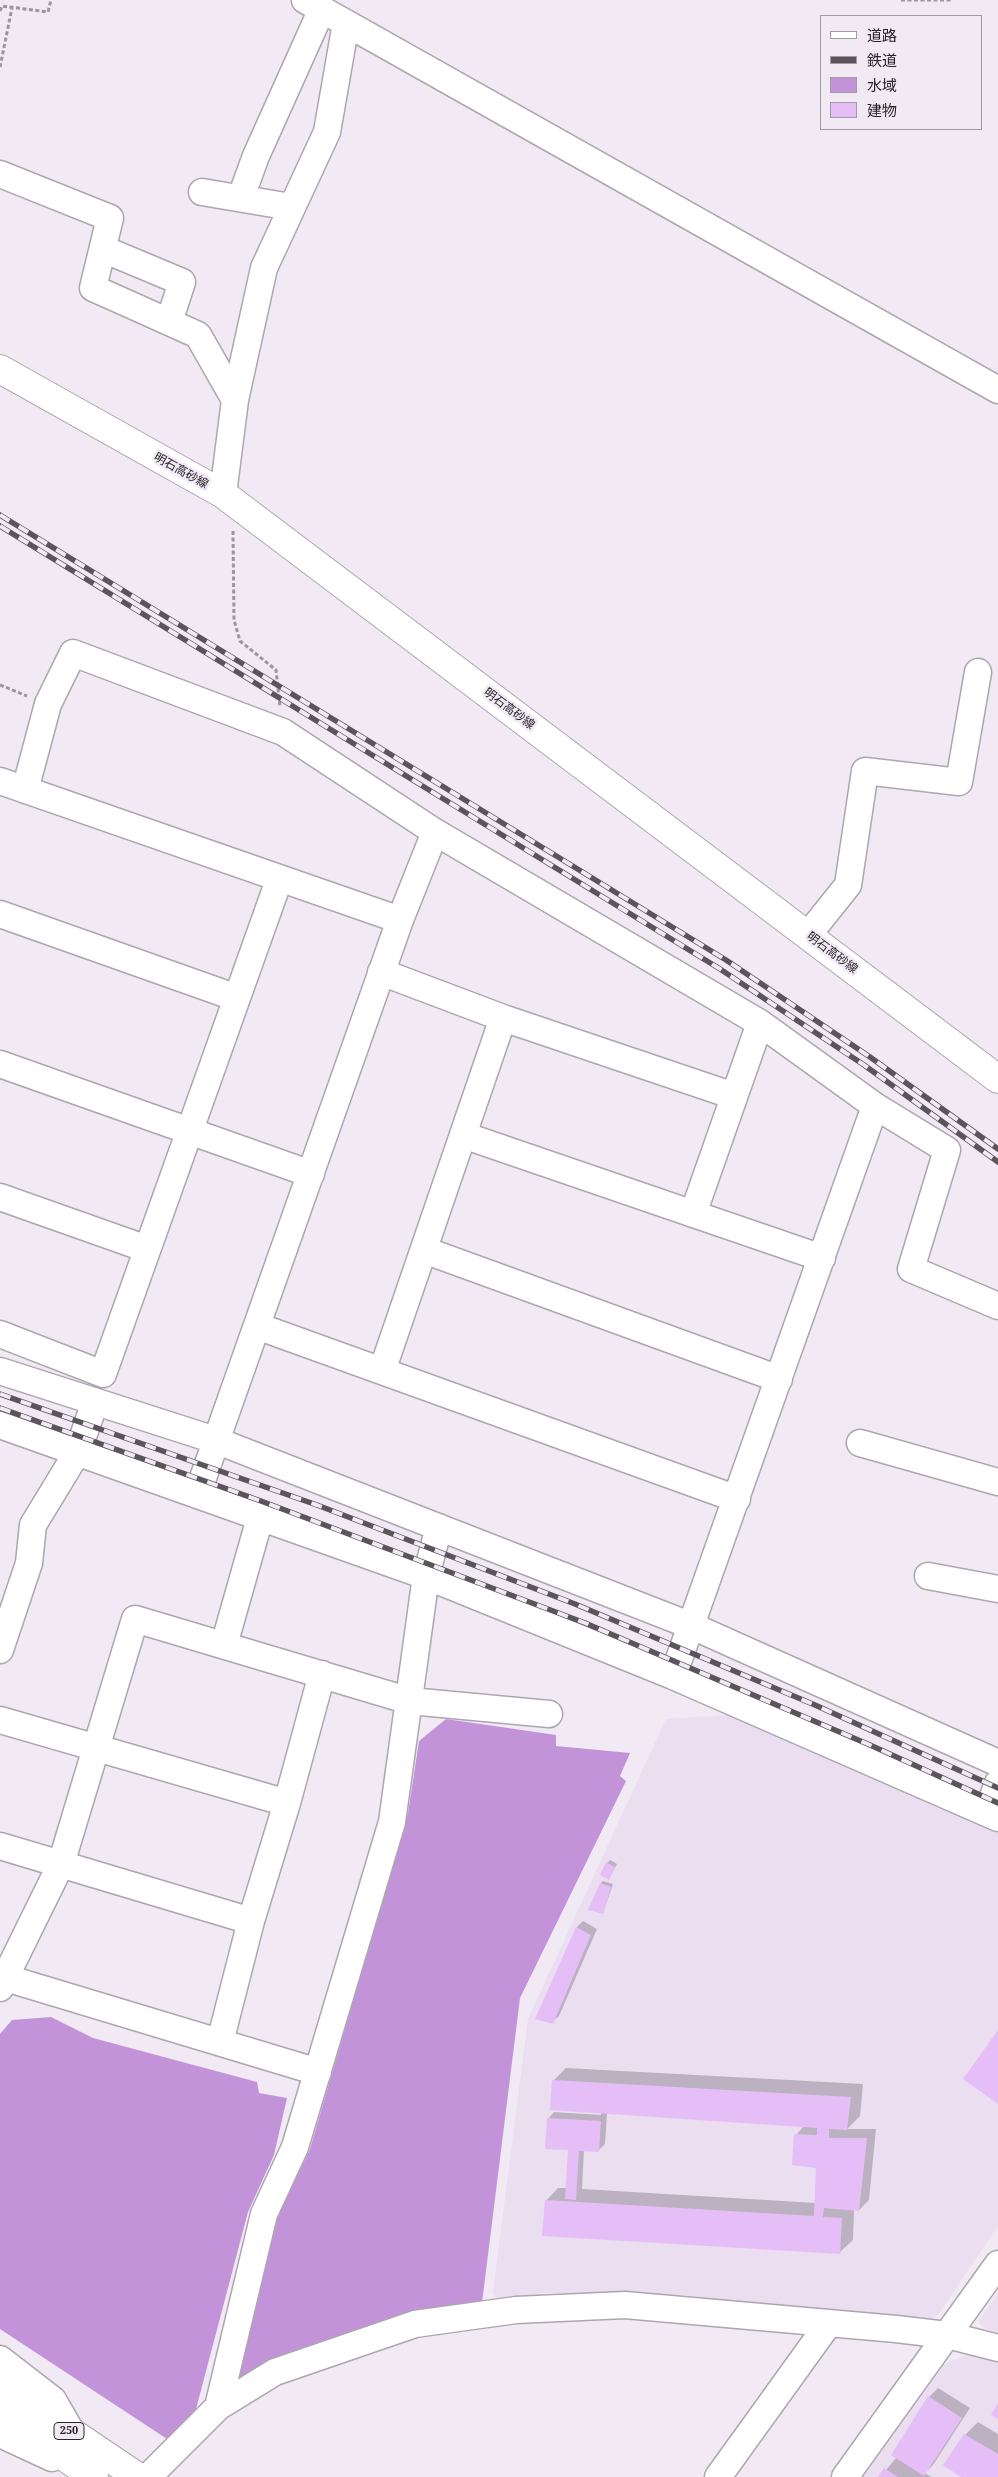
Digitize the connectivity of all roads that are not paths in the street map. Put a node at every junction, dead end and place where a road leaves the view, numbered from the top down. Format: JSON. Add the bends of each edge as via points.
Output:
{"nodes":[{"id":1,"x":313,"y":4,"type":"edge"},
{"id":2,"x":346,"y":23,"type":"junction"},
{"id":3,"x":0,"y":174,"type":"edge"},
{"id":4,"x":202,"y":192,"type":"dead end"},
{"id":5,"x":241,"y":197,"type":"junction"},
{"id":6,"x":291,"y":207,"type":"junction"},
{"id":7,"x":103,"y":249,"type":"junction"},
{"id":8,"x":169,"y":322,"type":"junction"},
{"id":9,"x":0,"y":369,"type":"edge"},
{"id":10,"x":998,"y":390,"type":"edge"},
{"id":11,"x":235,"y":400,"type":"junction"},
{"id":12,"x":222,"y":494,"type":"junction"},
{"id":13,"x":978,"y":672,"type":"dead end"},
{"id":14,"x":0,"y":781,"type":"edge"},
{"id":15,"x":25,"y":790,"type":"junction"},
{"id":16,"x":435,"y":832,"type":"junction"},
{"id":17,"x":279,"y":880,"type":"junction"},
{"id":18,"x":0,"y":914,"type":"edge"},
{"id":19,"x":400,"y":920,"type":"junction"},
{"id":20,"x":808,"y":935,"type":"junction"},
{"id":21,"x":382,"y":972,"type":"junction"},
{"id":22,"x":237,"y":998,"type":"junction"},
{"id":23,"x":503,"y":1018,"type":"junction"},
{"id":24,"x":760,"y":1023,"type":"junction"},
{"id":25,"x":0,"y":1064,"type":"edge"},
{"id":26,"x":998,"y":1079,"type":"edge"},
{"id":27,"x":734,"y":1096,"type":"junction"},
{"id":28,"x":875,"y":1106,"type":"junction"},
{"id":29,"x":190,"y":1130,"type":"junction"},
{"id":30,"x":463,"y":1135,"type":"junction"},
{"id":31,"x":312,"y":1174,"type":"junction"},
{"id":32,"x":0,"y":1197,"type":"edge"},
{"id":33,"x":693,"y":1214,"type":"junction"},
{"id":34,"x":147,"y":1249,"type":"junction"},
{"id":35,"x":424,"y":1250,"type":"junction"},
{"id":36,"x":822,"y":1258,"type":"junction"},
{"id":37,"x":998,"y":1306,"type":"edge"},
{"id":38,"x":257,"y":1326,"type":"junction"},
{"id":39,"x":0,"y":1334,"type":"edge"},
{"id":40,"x":0,"y":1371,"type":"edge"},
{"id":41,"x":382,"y":1371,"type":"junction"},
{"id":42,"x":779,"y":1380,"type":"junction"},
{"id":43,"x":95,"y":1402,"type":"junction"},
{"id":44,"x":0,"y":1425,"type":"edge"},
{"id":45,"x":216,"y":1440,"type":"junction"},
{"id":46,"x":860,"y":1443,"type":"dead end"},
{"id":47,"x":78,"y":1451,"type":"junction"},
{"id":48,"x":998,"y":1482,"type":"edge"},
{"id":49,"x":197,"y":1495,"type":"junction"},
{"id":50,"x":737,"y":1499,"type":"junction"},
{"id":51,"x":260,"y":1518,"type":"junction"},
{"id":52,"x":439,"y":1527,"type":"junction"},
{"id":53,"x":426,"y":1576,"type":"junction"},
{"id":54,"x":928,"y":1576,"type":"dead end"},
{"id":55,"x":998,"y":1589,"type":"edge"},
{"id":56,"x":692,"y":1626,"type":"junction"},
{"id":57,"x":224,"y":1645,"type":"junction"},
{"id":58,"x":0,"y":1650,"type":"edge"},
{"id":59,"x":322,"y":1674,"type":"junction"},
{"id":60,"x":673,"y":1676,"type":"junction"},
{"id":61,"x":410,"y":1701,"type":"junction"},
{"id":62,"x":549,"y":1714,"type":"dead end"},
{"id":63,"x":0,"y":1720,"type":"edge"},
{"id":64,"x":96,"y":1748,"type":"junction"},
{"id":65,"x":998,"y":1763,"type":"edge"},
{"id":66,"x":998,"y":1783,"type":"edge"},
{"id":67,"x":287,"y":1803,"type":"junction"},
{"id":68,"x":992,"y":1815,"type":"edge"},
{"id":69,"x":0,"y":1846,"type":"edge"},
{"id":70,"x":61,"y":1864,"type":"junction"},
{"id":71,"x":251,"y":1921,"type":"junction"},
{"id":72,"x":3,"y":1983,"type":"edge"},
{"id":73,"x":220,"y":2042,"type":"junction"},
{"id":74,"x":318,"y":2072,"type":"junction"},
{"id":75,"x":998,"y":2264,"type":"edge"},
{"id":76,"x":829,"y":2323,"type":"junction"},
{"id":77,"x":947,"y":2335,"type":"junction"},
{"id":78,"x":998,"y":2348,"type":"edge"},
{"id":79,"x":0,"y":2359,"type":"edge"},
{"id":80,"x":0,"y":2384,"type":"edge"},
{"id":81,"x":218,"y":2408,"type":"junction"},
{"id":82,"x":0,"y":2414,"type":"edge"},
{"id":83,"x":72,"y":2433,"type":"junction"},
{"id":84,"x":0,"y":2434,"type":"edge"},
{"id":85,"x":93,"y":2476,"type":"edge"},
{"id":86,"x":138,"y":2477,"type":"edge"},
{"id":87,"x":148,"y":2477,"type":"edge"},
{"id":88,"x":718,"y":2477,"type":"edge"},
{"id":89,"x":845,"y":2477,"type":"edge"}],
"edges":[{"from":1,"to":2,"type":"street"},
{"from":1,"to":5,"type":"street"},
{"from":2,"to":6,"type":"street","via":[[328,132]]},
{"from":2,"to":10,"type":"street"},
{"from":3,"to":7,"type":"street","via":[[110,218]]},
{"from":4,"to":5,"type":"street"},
{"from":5,"to":6,"type":"street"},
{"from":6,"to":11,"type":"street","via":[[264,268]]},
{"from":7,"to":8,"type":"street","via":[[93,288]]},
{"from":7,"to":8,"type":"street","via":[[182,282]]},
{"from":8,"to":11,"type":"street","via":[[198,335]]},
{"from":9,"to":12,"type":"main road","name":"明石高砂線"},
{"from":11,"to":12,"type":"street"},
{"from":12,"to":20,"type":"main road","name":"明石高砂線"},
{"from":13,"to":20,"type":"street","via":[[958,782],[865,771],[848,885]]},
{"from":14,"to":15,"type":"street"},
{"from":15,"to":16,"type":"street","via":[[48,704],[73,653],[283,732]]},
{"from":15,"to":17,"type":"street"},
{"from":16,"to":19,"type":"street"},
{"from":16,"to":24,"type":"street"},
{"from":17,"to":19,"type":"street"},
{"from":17,"to":22,"type":"street"},
{"from":18,"to":22,"type":"street"},
{"from":19,"to":21,"type":"street"},
{"from":20,"to":26,"type":"main road","name":"明石高砂線"},
{"from":21,"to":23,"type":"street"},
{"from":21,"to":31,"type":"street"},
{"from":22,"to":29,"type":"street"},
{"from":23,"to":27,"type":"street"},
{"from":23,"to":30,"type":"street"},
{"from":24,"to":27,"type":"street"},
{"from":24,"to":28,"type":"street"},
{"from":25,"to":29,"type":"street"},
{"from":27,"to":33,"type":"street"},
{"from":28,"to":36,"type":"street"},
{"from":28,"to":37,"type":"street","via":[[947,1150],[910,1269]]},
{"from":29,"to":31,"type":"street"},
{"from":29,"to":34,"type":"street"},
{"from":30,"to":33,"type":"street"},
{"from":30,"to":35,"type":"street"},
{"from":31,"to":38,"type":"street"},
{"from":32,"to":34,"type":"street"},
{"from":33,"to":36,"type":"street"},
{"from":34,"to":39,"type":"street","via":[[103,1374]]},
{"from":35,"to":41,"type":"street"},
{"from":35,"to":42,"type":"street"},
{"from":36,"to":42,"type":"street"},
{"from":38,"to":41,"type":"street"},
{"from":38,"to":45,"type":"street"},
{"from":40,"to":43,"type":"street"},
{"from":41,"to":50,"type":"street"},
{"from":42,"to":50,"type":"street"},
{"from":43,"to":45,"type":"street"},
{"from":43,"to":47,"type":"street"},
{"from":44,"to":47,"type":"street"},
{"from":45,"to":49,"type":"street"},
{"from":45,"to":52,"type":"street"},
{"from":46,"to":48,"type":"street"},
{"from":47,"to":49,"type":"street"},
{"from":47,"to":58,"type":"street","via":[[33,1525],[29,1563]]},
{"from":49,"to":51,"type":"street"},
{"from":50,"to":56,"type":"street"},
{"from":51,"to":53,"type":"street"},
{"from":51,"to":57,"type":"street"},
{"from":52,"to":53,"type":"street"},
{"from":52,"to":56,"type":"street"},
{"from":53,"to":60,"type":"street"},
{"from":53,"to":61,"type":"street"},
{"from":54,"to":55,"type":"street"},
{"from":56,"to":60,"type":"street"},
{"from":56,"to":65,"type":"street"},
{"from":57,"to":59,"type":"street"},
{"from":57,"to":64,"type":"street","via":[[135,1618]]},
{"from":59,"to":61,"type":"street"},
{"from":59,"to":67,"type":"street"},
{"from":60,"to":68,"type":"street"},
{"from":61,"to":62,"type":"street"},
{"from":61,"to":74,"type":"street","via":[[392,1822]]},
{"from":63,"to":64,"type":"street"},
{"from":64,"to":67,"type":"street"},
{"from":64,"to":70,"type":"street"},
{"from":66,"to":68,"type":"street"},
{"from":67,"to":71,"type":"street"},
{"from":69,"to":70,"type":"street"},
{"from":70,"to":71,"type":"street"},
{"from":70,"to":72,"type":"street"},
{"from":71,"to":73,"type":"street"},
{"from":72,"to":73,"type":"street"},
{"from":73,"to":74,"type":"street"},
{"from":74,"to":81,"type":"street","via":[[295,2147],[264,2214]]},
{"from":75,"to":77,"type":"street"},
{"from":76,"to":77,"type":"street"},
{"from":76,"to":81,"type":"street","via":[[625,2305],[498,2313],[415,2324],[275,2372]]},
{"from":76,"to":88,"type":"street"},
{"from":77,"to":78,"type":"street"},
{"from":77,"to":89,"type":"street"},
{"from":79,"to":83,"type":"street","via":[[53,2400]]},
{"from":80,"to":83,"type":"main road","number":"250"},
{"from":81,"to":87,"type":"street"},
{"from":82,"to":85,"type":"main road","number":"250"},
{"from":83,"to":86,"type":"main road","number":"250"},
{"from":84,"to":85,"type":"street"}]}
